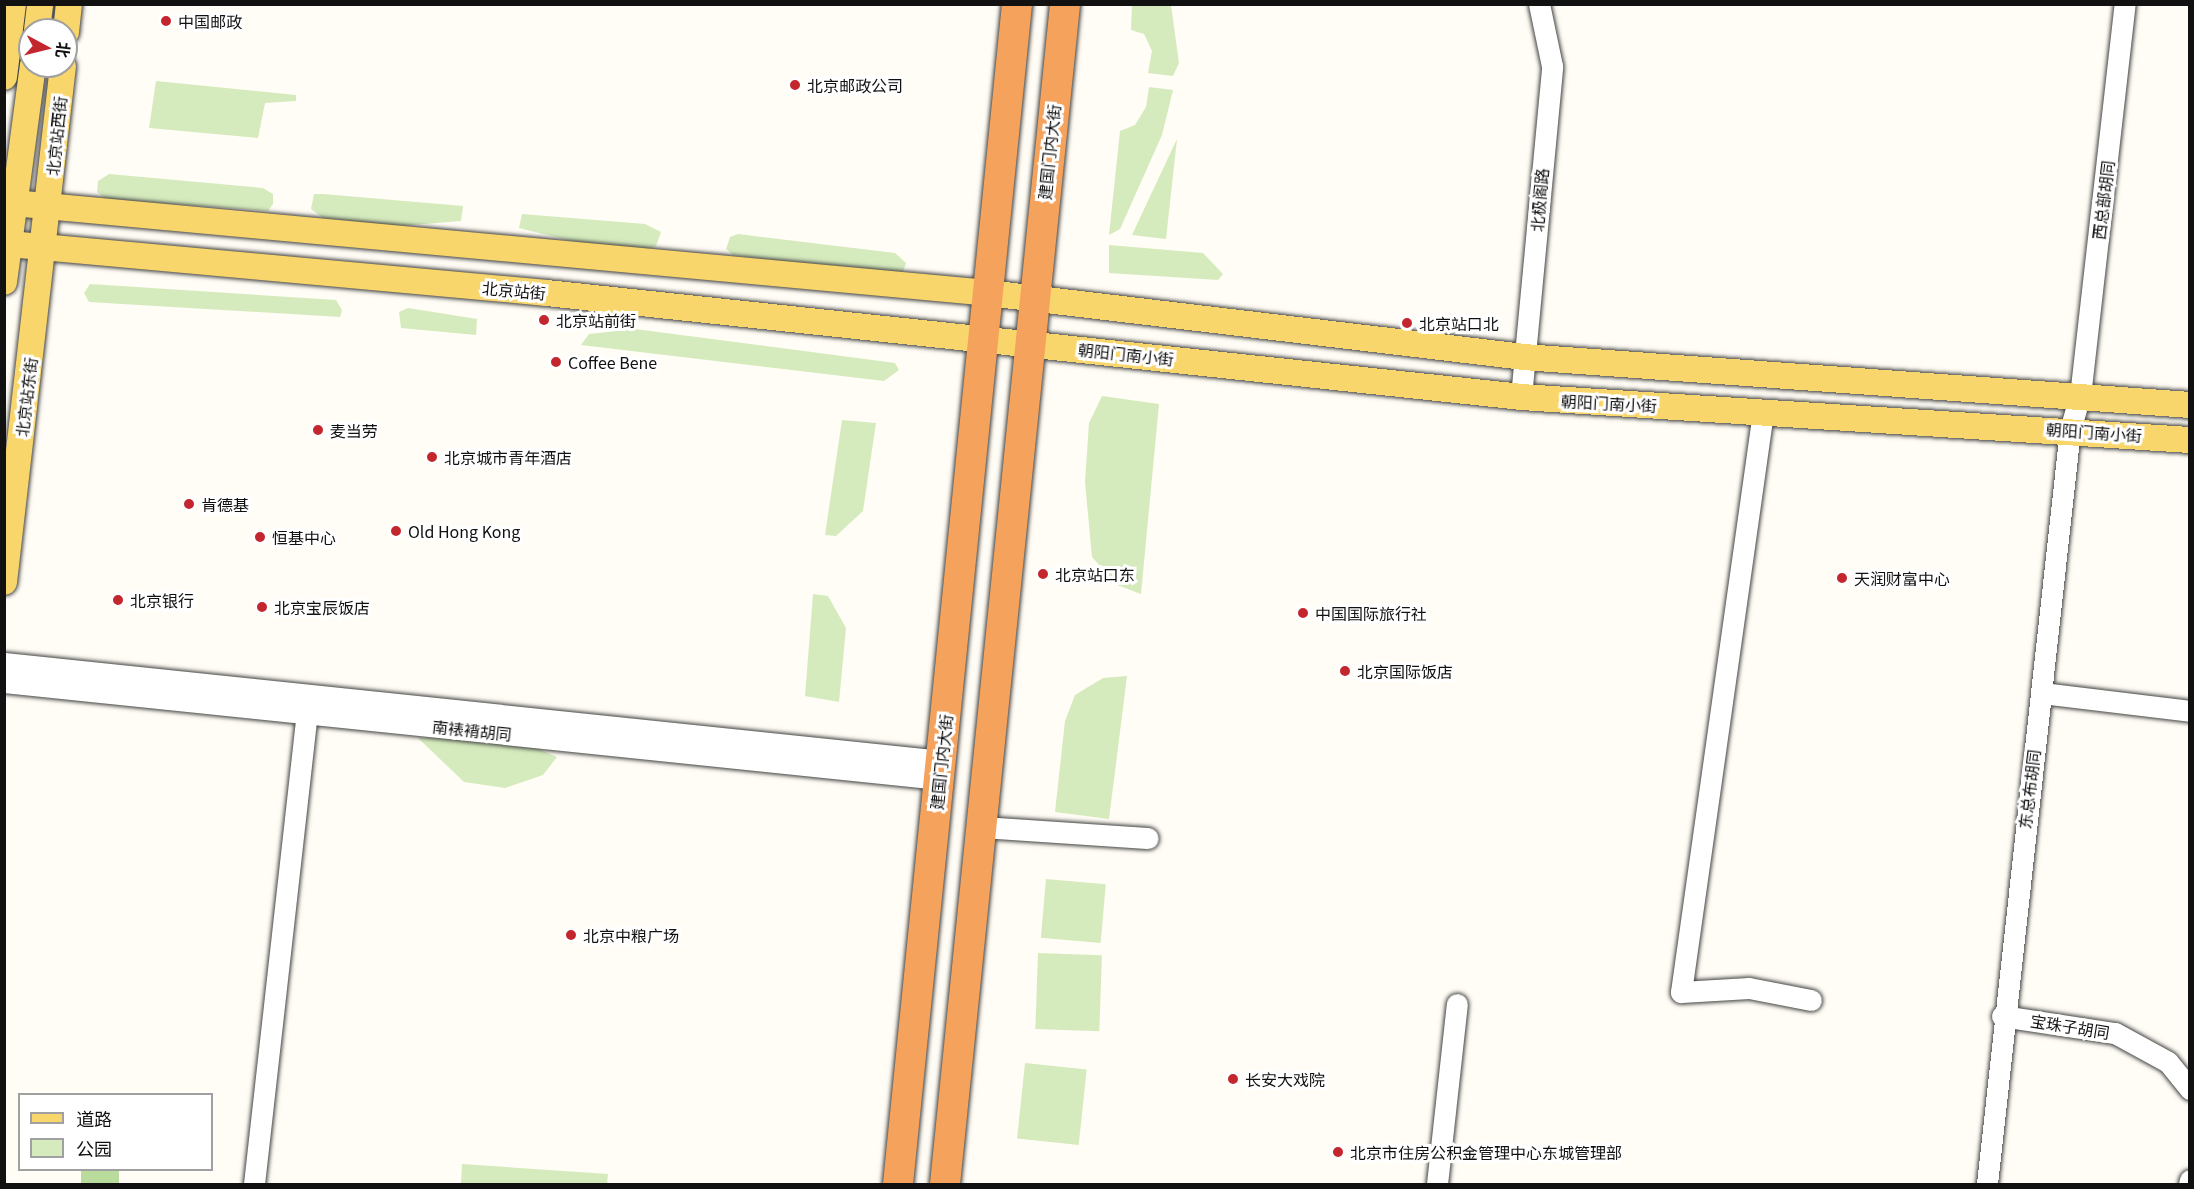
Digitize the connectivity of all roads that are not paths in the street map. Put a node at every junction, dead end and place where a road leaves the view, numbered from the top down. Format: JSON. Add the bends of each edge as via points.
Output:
{"nodes":[{"id":1,"x":13,"y":4,"type":"edge"},
{"id":2,"x":1017,"y":4,"type":"edge"},
{"id":3,"x":1065,"y":4,"type":"edge"},
{"id":4,"x":1539,"y":4,"type":"edge"},
{"id":5,"x":2125,"y":4,"type":"edge"},
{"id":6,"x":4,"y":77,"type":"edge"},
{"id":7,"x":31,"y":78,"type":"edge"},
{"id":8,"x":62,"y":78,"type":"edge"},
{"id":9,"x":4,"y":166,"type":"edge"},
{"id":10,"x":13,"y":203,"type":"junction"},
{"id":11,"x":49,"y":207,"type":"junction"},
{"id":12,"x":9,"y":244,"type":"junction"},
{"id":13,"x":44,"y":248,"type":"junction"},
{"id":14,"x":4,"y":282,"type":"edge"},
{"id":15,"x":988,"y":293,"type":"junction"},
{"id":16,"x":1034,"y":300,"type":"junction"},
{"id":17,"x":984,"y":340,"type":"junction"},
{"id":18,"x":1030,"y":344,"type":"junction"},
{"id":19,"x":1524,"y":357,"type":"junction"},
{"id":20,"x":2080,"y":396,"type":"junction"},
{"id":21,"x":1521,"y":397,"type":"junction"},
{"id":22,"x":2190,"y":405,"type":"edge"},
{"id":23,"x":1763,"y":412,"type":"junction"},
{"id":24,"x":2070,"y":430,"type":"junction"},
{"id":25,"x":2190,"y":440,"type":"edge"},
{"id":26,"x":4,"y":582,"type":"edge"},
{"id":27,"x":4,"y":663,"type":"edge"},
{"id":28,"x":4,"y":682,"type":"edge"},
{"id":29,"x":2042,"y":693,"type":"junction"},
{"id":30,"x":2190,"y":711,"type":"edge"},
{"id":31,"x":307,"y":713,"type":"junction"},
{"id":32,"x":941,"y":770,"type":"junction"},
{"id":33,"x":981,"y":826,"type":"junction"},
{"id":34,"x":1148,"y":838,"type":"dead end"},
{"id":35,"x":1811,"y":1000,"type":"dead end"},
{"id":36,"x":1457,"y":1004,"type":"dead end"},
{"id":37,"x":2002,"y":1016,"type":"junction"},
{"id":38,"x":2190,"y":1089,"type":"edge"},
{"id":39,"x":254,"y":1185,"type":"edge"},
{"id":40,"x":898,"y":1185,"type":"edge"},
{"id":41,"x":945,"y":1185,"type":"edge"},
{"id":42,"x":1437,"y":1185,"type":"edge"},
{"id":43,"x":1987,"y":1185,"type":"edge"}],
"edges":[{"from":1,"to":6,"type":"main road"},
{"from":2,"to":15,"type":"highway"},
{"from":3,"to":16,"type":"highway","name":"建国门内大街"},
{"from":4,"to":19,"type":"street","name":"北极阁路","via":[[1552,66]]},
{"from":5,"to":20,"type":"street","name":"西总部胡同"},
{"from":7,"to":10,"type":"main road","name":"北京站西街"},
{"from":8,"to":11,"type":"main road","name":"北京站西街"},
{"from":9,"to":10,"type":"main road"},
{"from":10,"to":11,"type":"main road"},
{"from":10,"to":12,"type":"main road","name":"北京站西街"},
{"from":11,"to":13,"type":"main road","name":"北京站西街"},
{"from":11,"to":15,"type":"main road"},
{"from":12,"to":13,"type":"main road","name":"北京站街"},
{"from":12,"to":14,"type":"main road"},
{"from":13,"to":17,"type":"main road","name":"北京站街","via":[[500,288]]},
{"from":13,"to":26,"type":"main road","name":"北京站东街"},
{"from":15,"to":16,"type":"main road","name":"朝阳门南小街"},
{"from":15,"to":17,"type":"highway","name":"建国门内大街"},
{"from":16,"to":18,"type":"highway","name":"建国门内大街"},
{"from":16,"to":19,"type":"main road","name":"朝阳门南小街"},
{"from":17,"to":18,"type":"main road","name":"北京站街"},
{"from":17,"to":32,"type":"highway","name":"建国门内大街"},
{"from":18,"to":21,"type":"main road","name":"朝阳门南小街"},
{"from":18,"to":33,"type":"highway"},
{"from":19,"to":20,"type":"main road","name":"朝阳门南小街"},
{"from":19,"to":21,"type":"street","name":"北极阁路"},
{"from":20,"to":22,"type":"main road","name":"朝阳门南小街"},
{"from":20,"to":24,"type":"street","name":"东总布胡同"},
{"from":21,"to":23,"type":"main road","name":"朝阳门南小街"},
{"from":23,"to":24,"type":"main road","name":"朝阳门南小街"},
{"from":23,"to":35,"type":"street","via":[[1681,992],[1749,988]]},
{"from":24,"to":25,"type":"main road","name":"朝阳门南小街"},
{"from":24,"to":29,"type":"street","name":"东总布胡同"},
{"from":27,"to":32,"type":"street","via":[[395,704]]},
{"from":28,"to":31,"type":"street","name":"南裱褙胡同"},
{"from":29,"to":30,"type":"street"},
{"from":29,"to":37,"type":"street","name":"东总布胡同"},
{"from":31,"to":32,"type":"street","name":"南裱褙胡同"},
{"from":31,"to":39,"type":"street"},
{"from":32,"to":40,"type":"highway","name":"建国门内大街"},
{"from":33,"to":34,"type":"street"},
{"from":33,"to":41,"type":"highway"},
{"from":36,"to":42,"type":"street"},
{"from":37,"to":38,"type":"street","name":"宝珠子胡同","via":[[2115,1033],[2168,1062]]},
{"from":37,"to":43,"type":"street","name":"东总布胡同"}]}
